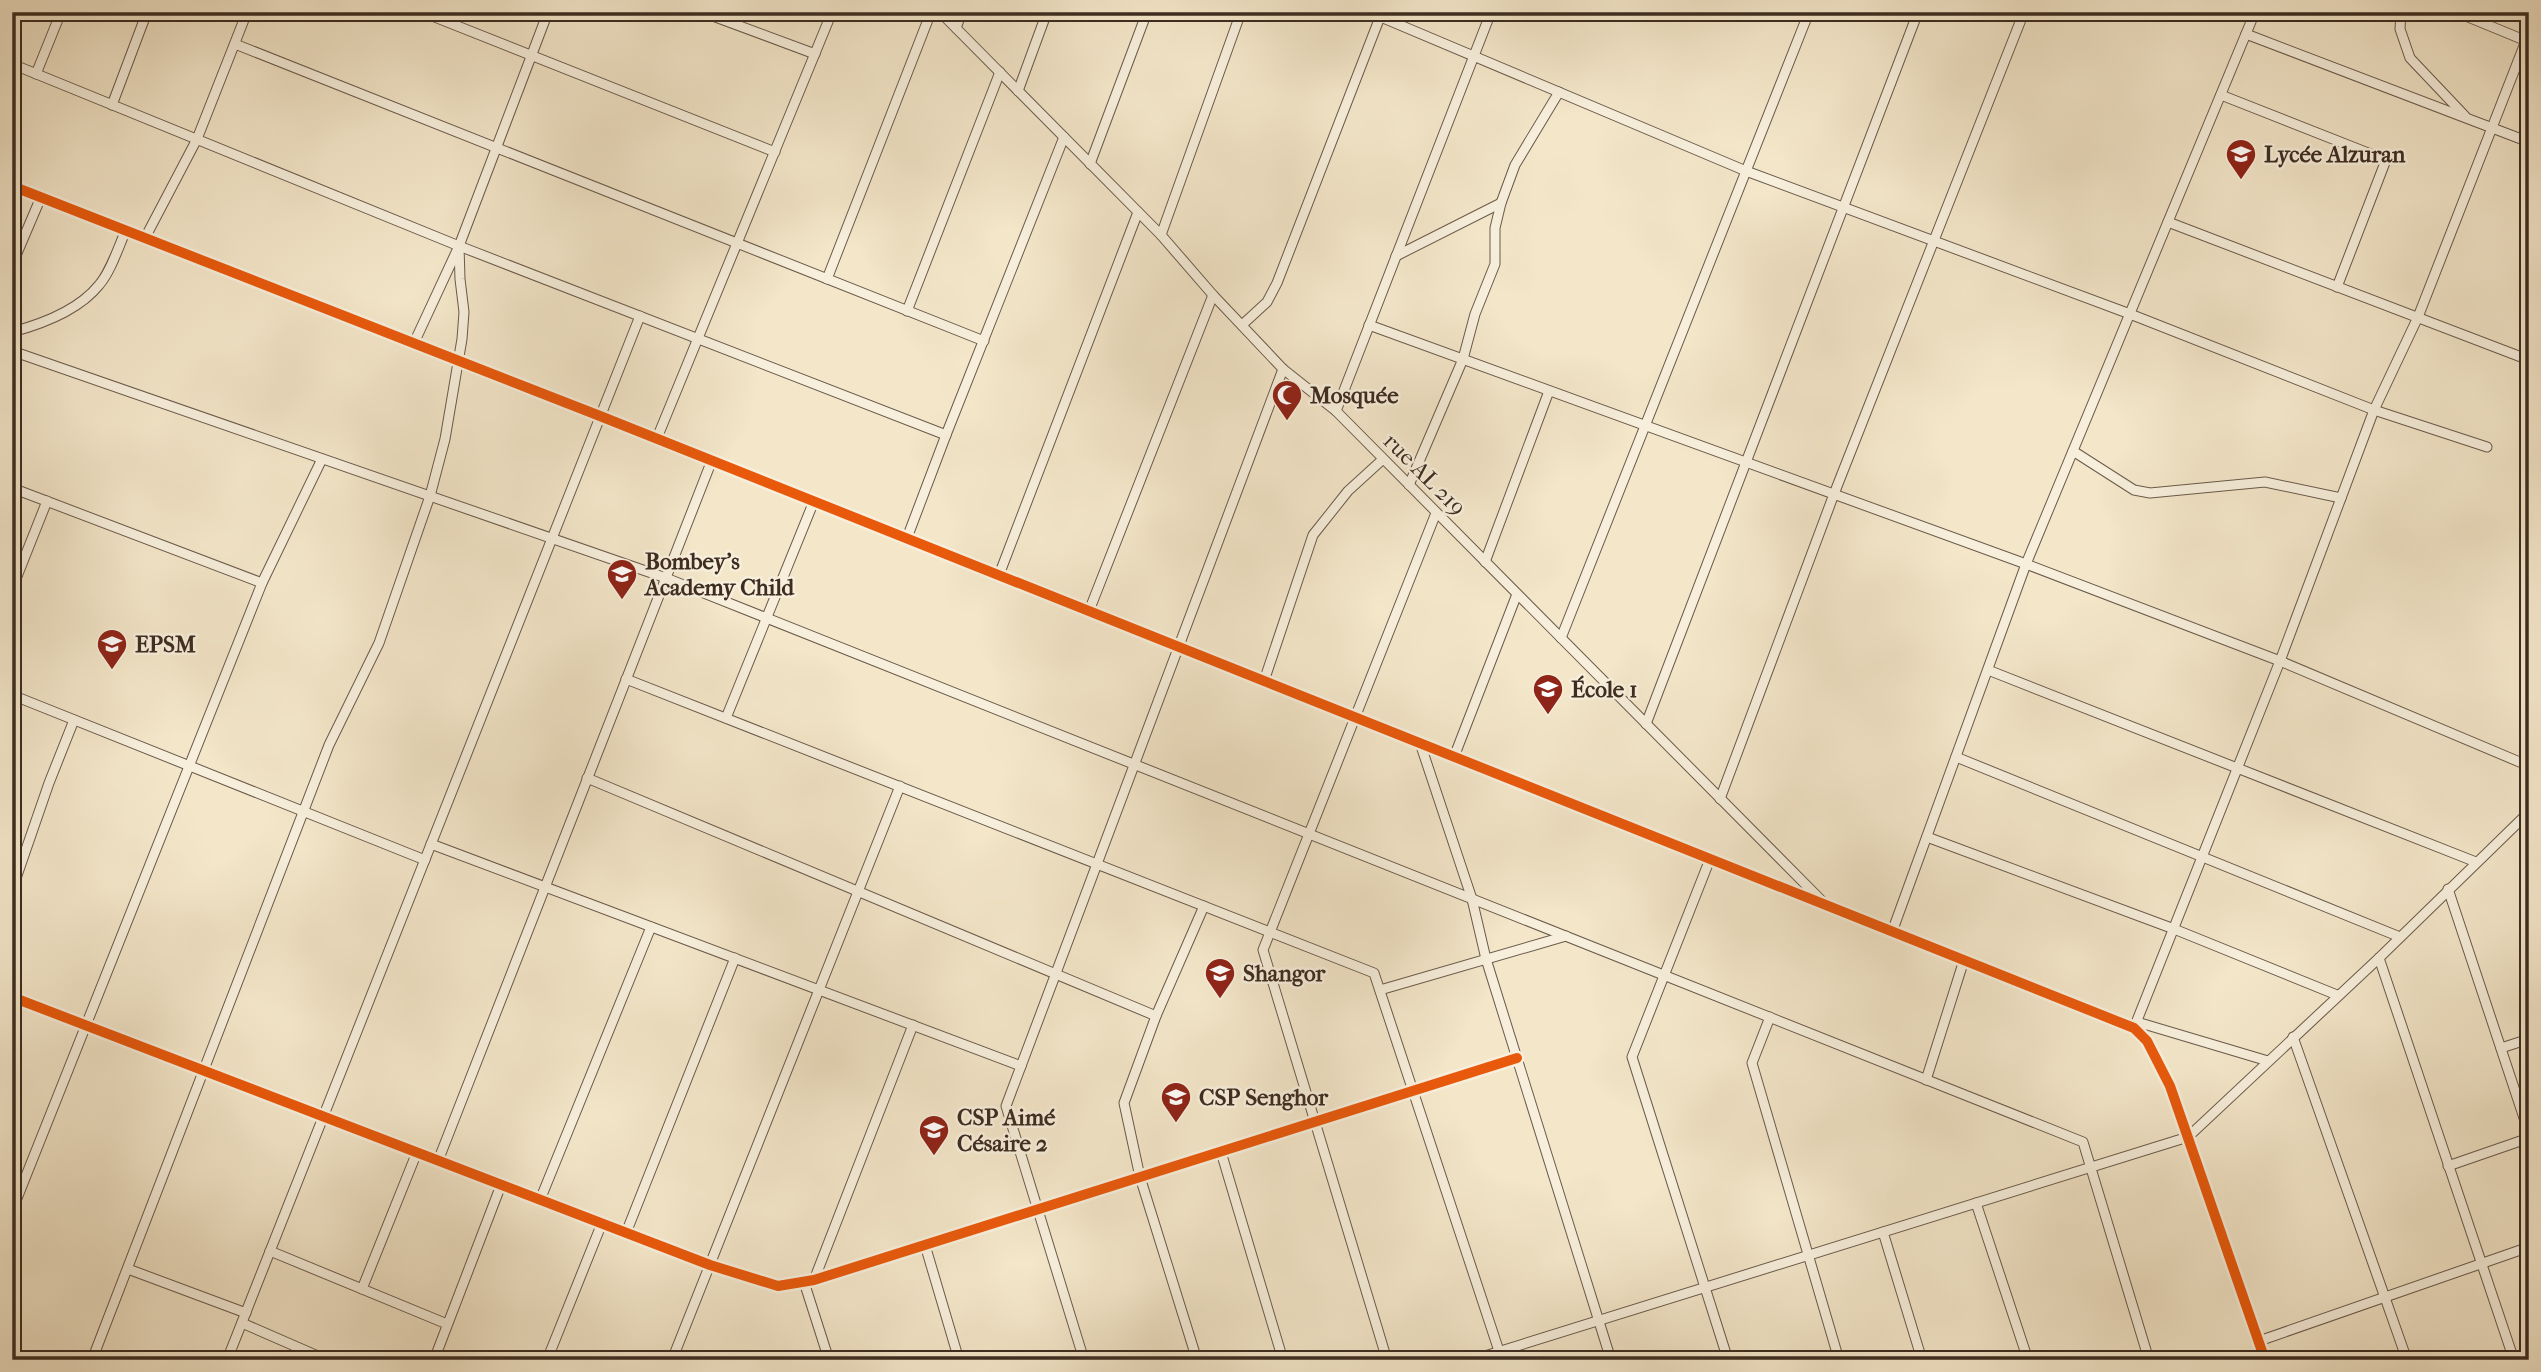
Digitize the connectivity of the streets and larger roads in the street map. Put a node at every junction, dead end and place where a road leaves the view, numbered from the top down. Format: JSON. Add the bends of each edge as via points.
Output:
{"nodes":[{"id":1,"x":61,"y":12,"type":"edge"},
{"id":2,"x":147,"y":12,"type":"edge"},
{"id":3,"x":247,"y":12,"type":"edge"},
{"id":4,"x":422,"y":12,"type":"edge"},
{"id":5,"x":548,"y":12,"type":"edge"},
{"id":6,"x":702,"y":12,"type":"edge"},
{"id":7,"x":832,"y":12,"type":"edge"},
{"id":8,"x":931,"y":12,"type":"edge"},
{"id":9,"x":940,"y":12,"type":"edge"},
{"id":10,"x":962,"y":12,"type":"edge"},
{"id":11,"x":1047,"y":12,"type":"edge"},
{"id":12,"x":1147,"y":12,"type":"edge"},
{"id":13,"x":1241,"y":12,"type":"edge"},
{"id":14,"x":1369,"y":12,"type":"edge"},
{"id":15,"x":1491,"y":12,"type":"edge"},
{"id":16,"x":1809,"y":12,"type":"edge"},
{"id":17,"x":1918,"y":12,"type":"edge"},
{"id":18,"x":2024,"y":12,"type":"edge"},
{"id":19,"x":2255,"y":12,"type":"edge"},
{"id":20,"x":2400,"y":12,"type":"edge"},
{"id":21,"x":2456,"y":12,"type":"edge"},
{"id":22,"x":1384,"y":16,"type":"edge"},
{"id":23,"x":956,"y":28,"type":"junction"},
{"id":24,"x":2246,"y":34,"type":"junction"},
{"id":25,"x":2528,"y":38,"type":"edge"},
{"id":26,"x":235,"y":44,"type":"junction"},
{"id":27,"x":815,"y":54,"type":"junction"},
{"id":28,"x":532,"y":56,"type":"junction"},
{"id":29,"x":1474,"y":56,"type":"junction"},
{"id":30,"x":12,"y":64,"type":"edge"},
{"id":31,"x":1000,"y":72,"type":"junction"},
{"id":32,"x":36,"y":74,"type":"junction"},
{"id":33,"x":1018,"y":90,"type":"junction"},
{"id":34,"x":1559,"y":92,"type":"junction"},
{"id":35,"x":2221,"y":95,"type":"junction"},
{"id":36,"x":112,"y":105,"type":"junction"},
{"id":37,"x":2467,"y":118,"type":"junction"},
{"id":38,"x":2493,"y":128,"type":"junction"},
{"id":39,"x":1064,"y":137,"type":"junction"},
{"id":40,"x":197,"y":139,"type":"junction"},
{"id":41,"x":2529,"y":142,"type":"edge"},
{"id":42,"x":497,"y":148,"type":"junction"},
{"id":43,"x":775,"y":152,"type":"junction"},
{"id":44,"x":1090,"y":164,"type":"junction"},
{"id":45,"x":1746,"y":171,"type":"junction"},
{"id":46,"x":12,"y":186,"type":"edge"},
{"id":47,"x":41,"y":197,"type":"junction"},
{"id":48,"x":1501,"y":203,"type":"junction"},
{"id":49,"x":1844,"y":207,"type":"junction"},
{"id":50,"x":1139,"y":212,"type":"junction"},
{"id":51,"x":2168,"y":222,"type":"junction"},
{"id":52,"x":126,"y":230,"type":"junction"},
{"id":53,"x":1161,"y":235,"type":"junction"},
{"id":54,"x":145,"y":238,"type":"junction"},
{"id":55,"x":1934,"y":240,"type":"junction"},
{"id":56,"x":737,"y":243,"type":"junction"},
{"id":57,"x":459,"y":246,"type":"junction"},
{"id":58,"x":1396,"y":256,"type":"junction"},
{"id":59,"x":12,"y":265,"type":"edge"},
{"id":60,"x":827,"y":279,"type":"junction"},
{"id":61,"x":2337,"y":286,"type":"junction"},
{"id":62,"x":1213,"y":295,"type":"junction"},
{"id":63,"x":907,"y":311,"type":"junction"},
{"id":64,"x":2130,"y":314,"type":"junction"},
{"id":65,"x":640,"y":316,"type":"junction"},
{"id":66,"x":2418,"y":317,"type":"junction"},
{"id":67,"x":1242,"y":325,"type":"junction"},
{"id":68,"x":1369,"y":325,"type":"junction"},
{"id":69,"x":12,"y":332,"type":"edge"},
{"id":70,"x":698,"y":339,"type":"junction"},
{"id":71,"x":984,"y":341,"type":"junction"},
{"id":72,"x":414,"y":343,"type":"junction"},
{"id":73,"x":12,"y":351,"type":"edge"},
{"id":74,"x":1462,"y":359,"type":"junction"},
{"id":75,"x":2529,"y":360,"type":"edge"},
{"id":76,"x":459,"y":361,"type":"junction"},
{"id":77,"x":1283,"y":369,"type":"junction"},
{"id":78,"x":1549,"y":391,"type":"junction"},
{"id":79,"x":2374,"y":410,"type":"junction"},
{"id":80,"x":1336,"y":411,"type":"junction"},
{"id":81,"x":600,"y":416,"type":"junction"},
{"id":82,"x":1646,"y":426,"type":"junction"},
{"id":83,"x":946,"y":435,"type":"junction"},
{"id":84,"x":657,"y":438,"type":"junction"},
{"id":85,"x":2487,"y":447,"type":"dead end"},
{"id":86,"x":2073,"y":451,"type":"junction"},
{"id":87,"x":322,"y":459,"type":"junction"},
{"id":88,"x":712,"y":460,"type":"junction"},
{"id":89,"x":1382,"y":460,"type":"junction"},
{"id":90,"x":1746,"y":463,"type":"junction"},
{"id":91,"x":1409,"y":485,"type":"junction"},
{"id":92,"x":12,"y":488,"type":"edge"},
{"id":93,"x":1834,"y":494,"type":"junction"},
{"id":94,"x":430,"y":496,"type":"junction"},
{"id":95,"x":2341,"y":498,"type":"junction"},
{"id":96,"x":47,"y":501,"type":"junction"},
{"id":97,"x":814,"y":501,"type":"junction"},
{"id":98,"x":1436,"y":513,"type":"junction"},
{"id":99,"x":551,"y":538,"type":"junction"},
{"id":100,"x":907,"y":538,"type":"junction"},
{"id":101,"x":1485,"y":562,"type":"junction"},
{"id":102,"x":2026,"y":565,"type":"junction"},
{"id":103,"x":999,"y":575,"type":"junction"},
{"id":104,"x":666,"y":578,"type":"junction"},
{"id":105,"x":262,"y":583,"type":"junction"},
{"id":106,"x":12,"y":589,"type":"edge"},
{"id":107,"x":1517,"y":594,"type":"junction"},
{"id":108,"x":1089,"y":611,"type":"junction"},
{"id":109,"x":766,"y":618,"type":"junction"},
{"id":110,"x":1561,"y":638,"type":"junction"},
{"id":111,"x":1179,"y":647,"type":"junction"},
{"id":112,"x":2280,"y":661,"type":"junction"},
{"id":113,"x":1988,"y":670,"type":"junction"},
{"id":114,"x":626,"y":679,"type":"junction"},
{"id":115,"x":1264,"y":681,"type":"junction"},
{"id":116,"x":12,"y":695,"type":"edge"},
{"id":117,"x":726,"y":718,"type":"junction"},
{"id":118,"x":1356,"y":718,"type":"junction"},
{"id":119,"x":75,"y":720,"type":"junction"},
{"id":120,"x":1646,"y":724,"type":"junction"},
{"id":121,"x":1420,"y":743,"type":"junction"},
{"id":122,"x":1454,"y":757,"type":"junction"},
{"id":123,"x":1956,"y":757,"type":"junction"},
{"id":124,"x":1135,"y":765,"type":"junction"},
{"id":125,"x":188,"y":766,"type":"junction"},
{"id":126,"x":2529,"y":766,"type":"edge"},
{"id":127,"x":2238,"y":768,"type":"junction"},
{"id":128,"x":587,"y":778,"type":"junction"},
{"id":129,"x":900,"y":786,"type":"junction"},
{"id":130,"x":1720,"y":799,"type":"junction"},
{"id":131,"x":2529,"y":812,"type":"edge"},
{"id":132,"x":305,"y":813,"type":"junction"},
{"id":133,"x":1309,"y":834,"type":"junction"},
{"id":134,"x":1927,"y":837,"type":"junction"},
{"id":135,"x":431,"y":844,"type":"junction"},
{"id":136,"x":2203,"y":857,"type":"junction"},
{"id":137,"x":1710,"y":859,"type":"junction"},
{"id":138,"x":425,"y":860,"type":"junction"},
{"id":139,"x":2476,"y":862,"type":"junction"},
{"id":140,"x":1097,"y":864,"type":"junction"},
{"id":141,"x":545,"y":887,"type":"junction"},
{"id":142,"x":2448,"y":889,"type":"junction"},
{"id":143,"x":12,"y":890,"type":"edge"},
{"id":144,"x":858,"y":891,"type":"junction"},
{"id":145,"x":1472,"y":899,"type":"junction"},
{"id":146,"x":1824,"y":904,"type":"junction"},
{"id":147,"x":1204,"y":906,"type":"junction"},
{"id":148,"x":651,"y":927,"type":"junction"},
{"id":149,"x":2174,"y":929,"type":"junction"},
{"id":150,"x":1270,"y":932,"type":"junction"},
{"id":151,"x":1892,"y":932,"type":"junction"},
{"id":152,"x":1566,"y":936,"type":"junction"},
{"id":153,"x":2400,"y":937,"type":"junction"},
{"id":154,"x":735,"y":958,"type":"junction"},
{"id":155,"x":2379,"y":958,"type":"junction"},
{"id":156,"x":1486,"y":959,"type":"junction"},
{"id":157,"x":1964,"y":960,"type":"junction"},
{"id":158,"x":1056,"y":974,"type":"junction"},
{"id":159,"x":1664,"y":975,"type":"junction"},
{"id":160,"x":819,"y":990,"type":"junction"},
{"id":161,"x":1380,"y":990,"type":"junction"},
{"id":162,"x":2337,"y":995,"type":"junction"},
{"id":163,"x":12,"y":997,"type":"edge"},
{"id":164,"x":1156,"y":1016,"type":"junction"},
{"id":165,"x":1770,"y":1017,"type":"junction"},
{"id":166,"x":86,"y":1025,"type":"junction"},
{"id":167,"x":914,"y":1025,"type":"junction"},
{"id":168,"x":2136,"y":1025,"type":"junction"},
{"id":169,"x":2293,"y":1037,"type":"junction"},
{"id":170,"x":2529,"y":1039,"type":"edge"},
{"id":171,"x":2501,"y":1048,"type":"junction"},
{"id":172,"x":1517,"y":1058,"type":"junction"},
{"id":173,"x":2268,"y":1061,"type":"junction"},
{"id":174,"x":1021,"y":1066,"type":"junction"},
{"id":175,"x":204,"y":1071,"type":"junction"},
{"id":176,"x":1926,"y":1080,"type":"junction"},
{"id":177,"x":1413,"y":1091,"type":"junction"},
{"id":178,"x":324,"y":1116,"type":"junction"},
{"id":179,"x":1315,"y":1122,"type":"junction"},
{"id":180,"x":2529,"y":1133,"type":"edge"},
{"id":181,"x":2188,"y":1137,"type":"junction"},
{"id":182,"x":2529,"y":1138,"type":"edge"},
{"id":183,"x":416,"y":1152,"type":"junction"},
{"id":184,"x":1222,"y":1152,"type":"junction"},
{"id":185,"x":438,"y":1161,"type":"junction"},
{"id":186,"x":2448,"y":1166,"type":"junction"},
{"id":187,"x":2090,"y":1167,"type":"junction"},
{"id":188,"x":1140,"y":1177,"type":"junction"},
{"id":189,"x":501,"y":1185,"type":"junction"},
{"id":190,"x":540,"y":1200,"type":"junction"},
{"id":191,"x":1976,"y":1203,"type":"junction"},
{"id":192,"x":1037,"y":1210,"type":"junction"},
{"id":193,"x":12,"y":1211,"type":"edge"},
{"id":194,"x":602,"y":1223,"type":"junction"},
{"id":195,"x":1883,"y":1232,"type":"junction"},
{"id":196,"x":626,"y":1233,"type":"junction"},
{"id":197,"x":925,"y":1245,"type":"junction"},
{"id":198,"x":2529,"y":1247,"type":"edge"},
{"id":199,"x":270,"y":1251,"type":"junction"},
{"id":200,"x":1807,"y":1255,"type":"junction"},
{"id":201,"x":2481,"y":1264,"type":"junction"},
{"id":202,"x":710,"y":1265,"type":"junction"},
{"id":203,"x":128,"y":1269,"type":"junction"},
{"id":204,"x":809,"y":1281,"type":"junction"},
{"id":205,"x":1705,"y":1288,"type":"junction"},
{"id":206,"x":362,"y":1289,"type":"junction"},
{"id":207,"x":2385,"y":1297,"type":"junction"},
{"id":208,"x":246,"y":1313,"type":"junction"},
{"id":209,"x":1599,"y":1321,"type":"junction"},
{"id":210,"x":242,"y":1323,"type":"junction"},
{"id":211,"x":447,"y":1324,"type":"junction"},
{"id":212,"x":2259,"y":1341,"type":"junction"},
{"id":213,"x":1499,"y":1351,"type":"junction"},
{"id":214,"x":92,"y":1360,"type":"edge"},
{"id":215,"x":227,"y":1360,"type":"edge"},
{"id":216,"x":327,"y":1360,"type":"edge"},
{"id":217,"x":434,"y":1360,"type":"edge"},
{"id":218,"x":547,"y":1360,"type":"edge"},
{"id":219,"x":672,"y":1360,"type":"edge"},
{"id":220,"x":828,"y":1360,"type":"edge"},
{"id":221,"x":960,"y":1360,"type":"edge"},
{"id":222,"x":1084,"y":1360,"type":"edge"},
{"id":223,"x":1197,"y":1360,"type":"edge"},
{"id":224,"x":1283,"y":1360,"type":"edge"},
{"id":225,"x":1387,"y":1360,"type":"edge"},
{"id":226,"x":1472,"y":1360,"type":"edge"},
{"id":227,"x":1611,"y":1360,"type":"edge"},
{"id":228,"x":1728,"y":1360,"type":"edge"},
{"id":229,"x":1839,"y":1360,"type":"edge"},
{"id":230,"x":1922,"y":1360,"type":"edge"},
{"id":231,"x":2028,"y":1360,"type":"edge"},
{"id":232,"x":2149,"y":1360,"type":"edge"},
{"id":233,"x":2265,"y":1360,"type":"edge"},
{"id":234,"x":2407,"y":1360,"type":"edge"},
{"id":235,"x":2514,"y":1360,"type":"edge"}],
"edges":[{"from":1,"to":32,"type":"street"},
{"from":2,"to":36,"type":"street"},
{"from":3,"to":26,"type":"street"},
{"from":4,"to":28,"type":"street"},
{"from":5,"to":28,"type":"street"},
{"from":6,"to":27,"type":"street"},
{"from":7,"to":27,"type":"street"},
{"from":8,"to":60,"type":"street"},
{"from":9,"to":23,"type":"street","name":"rue AL 219"},
{"from":10,"to":23,"type":"street"},
{"from":11,"to":33,"type":"street"},
{"from":12,"to":44,"type":"street"},
{"from":13,"to":53,"type":"street"},
{"from":14,"to":22,"type":"street"},
{"from":15,"to":29,"type":"street"},
{"from":16,"to":45,"type":"street"},
{"from":17,"to":49,"type":"street"},
{"from":18,"to":55,"type":"street"},
{"from":19,"to":24,"type":"street"},
{"from":20,"to":37,"type":"street","via":[[2400,29],[2410,58]]},
{"from":21,"to":25,"type":"street"},
{"from":22,"to":29,"type":"street"},
{"from":22,"to":67,"type":"street","via":[[1277,283],[1267,302]]},
{"from":23,"to":31,"type":"street","name":"rue AL 219"},
{"from":24,"to":35,"type":"street"},
{"from":24,"to":37,"type":"street"},
{"from":25,"to":38,"type":"street"},
{"from":26,"to":40,"type":"street"},
{"from":26,"to":42,"type":"street"},
{"from":27,"to":43,"type":"street"},
{"from":28,"to":42,"type":"street"},
{"from":28,"to":43,"type":"street"},
{"from":29,"to":34,"type":"street"},
{"from":29,"to":58,"type":"street"},
{"from":30,"to":32,"type":"street"},
{"from":31,"to":33,"type":"street","name":"rue AL 219"},
{"from":31,"to":63,"type":"street"},
{"from":32,"to":36,"type":"street"},
{"from":33,"to":39,"type":"street","name":"rue AL 219"},
{"from":34,"to":45,"type":"street"},
{"from":34,"to":48,"type":"street","via":[[1515,165]]},
{"from":35,"to":51,"type":"street"},
{"from":35,"to":61,"type":"street","via":[[2386,160]]},
{"from":36,"to":40,"type":"street"},
{"from":37,"to":38,"type":"street"},
{"from":38,"to":41,"type":"street"},
{"from":38,"to":66,"type":"street"},
{"from":39,"to":44,"type":"street","name":"rue AL 219"},
{"from":39,"to":71,"type":"street"},
{"from":40,"to":54,"type":"street"},
{"from":40,"to":57,"type":"street"},
{"from":42,"to":56,"type":"street"},
{"from":42,"to":57,"type":"street"},
{"from":43,"to":56,"type":"street"},
{"from":44,"to":50,"type":"street","name":"rue AL 219"},
{"from":45,"to":49,"type":"street"},
{"from":45,"to":82,"type":"street"},
{"from":46,"to":47,"type":"street"},
{"from":47,"to":52,"type":"street"},
{"from":47,"to":59,"type":"street"},
{"from":48,"to":58,"type":"street"},
{"from":48,"to":74,"type":"street","via":[[1495,264]]},
{"from":49,"to":55,"type":"street"},
{"from":49,"to":90,"type":"street"},
{"from":50,"to":53,"type":"street","name":"rue AL 219"},
{"from":50,"to":103,"type":"street"},
{"from":51,"to":61,"type":"street"},
{"from":51,"to":64,"type":"street"},
{"from":52,"to":54,"type":"street"},
{"from":52,"to":69,"type":"street","via":[[100,284],[85,299],[37,325]]},
{"from":53,"to":62,"type":"street","name":"rue AL 219"},
{"from":54,"to":72,"type":"street"},
{"from":55,"to":64,"type":"street"},
{"from":55,"to":93,"type":"street"},
{"from":56,"to":60,"type":"street"},
{"from":56,"to":70,"type":"street"},
{"from":57,"to":65,"type":"street"},
{"from":57,"to":72,"type":"street"},
{"from":57,"to":76,"type":"street","via":[[464,312]]},
{"from":58,"to":68,"type":"street"},
{"from":60,"to":63,"type":"street"},
{"from":61,"to":66,"type":"street"},
{"from":62,"to":67,"type":"street","name":"rue AL 219"},
{"from":62,"to":108,"type":"street"},
{"from":63,"to":71,"type":"street"},
{"from":64,"to":79,"type":"street"},
{"from":64,"to":86,"type":"street"},
{"from":65,"to":70,"type":"street"},
{"from":65,"to":81,"type":"street"},
{"from":66,"to":75,"type":"street"},
{"from":66,"to":79,"type":"street"},
{"from":67,"to":77,"type":"street","name":"rue AL 219"},
{"from":68,"to":74,"type":"street"},
{"from":68,"to":80,"type":"street"},
{"from":70,"to":83,"type":"street"},
{"from":70,"to":84,"type":"street"},
{"from":71,"to":83,"type":"street"},
{"from":72,"to":76,"type":"street"},
{"from":73,"to":87,"type":"street"},
{"from":74,"to":78,"type":"street"},
{"from":74,"to":91,"type":"street"},
{"from":76,"to":81,"type":"street"},
{"from":76,"to":94,"type":"street"},
{"from":77,"to":80,"type":"street","name":"rue AL 219"},
{"from":77,"to":111,"type":"street"},
{"from":78,"to":82,"type":"street"},
{"from":78,"to":101,"type":"street"},
{"from":79,"to":85,"type":"street"},
{"from":79,"to":95,"type":"street"},
{"from":80,"to":89,"type":"street","name":"rue AL 219"},
{"from":81,"to":84,"type":"street"},
{"from":81,"to":99,"type":"street"},
{"from":82,"to":90,"type":"street"},
{"from":82,"to":110,"type":"street"},
{"from":83,"to":100,"type":"street"},
{"from":84,"to":88,"type":"street"},
{"from":86,"to":95,"type":"street","via":[[2134,489],[2150,493],[2265,482]]},
{"from":86,"to":102,"type":"street"},
{"from":87,"to":94,"type":"street"},
{"from":87,"to":105,"type":"street"},
{"from":88,"to":97,"type":"street"},
{"from":88,"to":104,"type":"street"},
{"from":89,"to":91,"type":"street","name":"rue AL 219"},
{"from":89,"to":115,"type":"street","via":[[1348,491],[1314,534]]},
{"from":90,"to":93,"type":"street"},
{"from":90,"to":120,"type":"street"},
{"from":91,"to":98,"type":"street","name":"rue AL 219"},
{"from":92,"to":96,"type":"street"},
{"from":93,"to":102,"type":"street"},
{"from":93,"to":130,"type":"street"},
{"from":94,"to":99,"type":"street"},
{"from":94,"to":132,"type":"street","via":[[379,643],[329,745]]},
{"from":95,"to":112,"type":"street"},
{"from":96,"to":105,"type":"street"},
{"from":96,"to":106,"type":"street"},
{"from":97,"to":100,"type":"street"},
{"from":97,"to":109,"type":"street"},
{"from":98,"to":101,"type":"street","name":"rue AL 219"},
{"from":98,"to":118,"type":"street"},
{"from":99,"to":104,"type":"street"},
{"from":99,"to":135,"type":"street"},
{"from":100,"to":103,"type":"street"},
{"from":101,"to":107,"type":"street","name":"rue AL 219"},
{"from":102,"to":112,"type":"street"},
{"from":102,"to":113,"type":"street"},
{"from":103,"to":108,"type":"street"},
{"from":104,"to":109,"type":"street"},
{"from":104,"to":114,"type":"street"},
{"from":105,"to":125,"type":"street"},
{"from":107,"to":110,"type":"street","name":"rue AL 219"},
{"from":107,"to":122,"type":"street"},
{"from":108,"to":111,"type":"street"},
{"from":109,"to":117,"type":"street"},
{"from":109,"to":124,"type":"street"},
{"from":110,"to":120,"type":"street","name":"rue AL 219"},
{"from":111,"to":115,"type":"street"},
{"from":111,"to":124,"type":"street"},
{"from":112,"to":126,"type":"street"},
{"from":112,"to":127,"type":"street"},
{"from":113,"to":123,"type":"street"},
{"from":113,"to":127,"type":"street"},
{"from":114,"to":117,"type":"street"},
{"from":114,"to":128,"type":"street"},
{"from":115,"to":118,"type":"street"},
{"from":116,"to":119,"type":"street"},
{"from":117,"to":129,"type":"street"},
{"from":118,"to":121,"type":"street"},
{"from":118,"to":133,"type":"street"},
{"from":119,"to":125,"type":"street"},
{"from":119,"to":143,"type":"street"},
{"from":120,"to":130,"type":"street","name":"rue AL 219"},
{"from":121,"to":122,"type":"street"},
{"from":121,"to":145,"type":"street"},
{"from":122,"to":137,"type":"street"},
{"from":123,"to":134,"type":"street"},
{"from":123,"to":136,"type":"street"},
{"from":124,"to":133,"type":"street"},
{"from":124,"to":140,"type":"street"},
{"from":125,"to":132,"type":"street"},
{"from":125,"to":166,"type":"street"},
{"from":127,"to":136,"type":"street"},
{"from":127,"to":139,"type":"street"},
{"from":128,"to":141,"type":"street"},
{"from":128,"to":144,"type":"street"},
{"from":129,"to":140,"type":"street"},
{"from":129,"to":144,"type":"street"},
{"from":130,"to":146,"type":"street","name":"rue AL 219"},
{"from":131,"to":139,"type":"street"},
{"from":132,"to":138,"type":"street"},
{"from":132,"to":175,"type":"street"},
{"from":133,"to":145,"type":"street"},
{"from":133,"to":150,"type":"street"},
{"from":134,"to":149,"type":"street"},
{"from":134,"to":151,"type":"street"},
{"from":135,"to":138,"type":"street"},
{"from":135,"to":141,"type":"street"},
{"from":136,"to":149,"type":"street"},
{"from":136,"to":153,"type":"street"},
{"from":137,"to":146,"type":"street"},
{"from":137,"to":159,"type":"street"},
{"from":138,"to":178,"type":"street"},
{"from":139,"to":142,"type":"street"},
{"from":140,"to":147,"type":"street"},
{"from":140,"to":158,"type":"street"},
{"from":141,"to":148,"type":"street"},
{"from":141,"to":185,"type":"street"},
{"from":142,"to":153,"type":"street"},
{"from":142,"to":171,"type":"street"},
{"from":144,"to":158,"type":"street"},
{"from":144,"to":160,"type":"street"},
{"from":145,"to":152,"type":"street"},
{"from":145,"to":156,"type":"street"},
{"from":146,"to":151,"type":"street"},
{"from":147,"to":150,"type":"street"},
{"from":147,"to":164,"type":"street"},
{"from":148,"to":154,"type":"street"},
{"from":148,"to":190,"type":"street"},
{"from":149,"to":162,"type":"street"},
{"from":149,"to":168,"type":"street"},
{"from":150,"to":161,"type":"street","via":[[1374,973]]},
{"from":150,"to":179,"type":"street","via":[[1263,950]]},
{"from":151,"to":157,"type":"street"},
{"from":152,"to":156,"type":"street"},
{"from":152,"to":159,"type":"street"},
{"from":153,"to":155,"type":"street"},
{"from":154,"to":160,"type":"street"},
{"from":154,"to":196,"type":"street"},
{"from":155,"to":162,"type":"street"},
{"from":155,"to":186,"type":"street"},
{"from":156,"to":161,"type":"street"},
{"from":156,"to":172,"type":"street"},
{"from":157,"to":168,"type":"street"},
{"from":157,"to":176,"type":"street"},
{"from":158,"to":164,"type":"street"},
{"from":158,"to":174,"type":"street"},
{"from":159,"to":165,"type":"street"},
{"from":159,"to":205,"type":"street","via":[[1632,1057]]},
{"from":160,"to":167,"type":"street"},
{"from":160,"to":202,"type":"street"},
{"from":161,"to":177,"type":"street"},
{"from":162,"to":169,"type":"street"},
{"from":163,"to":166,"type":"street"},
{"from":164,"to":188,"type":"street","via":[[1124,1103]]},
{"from":165,"to":176,"type":"street"},
{"from":165,"to":200,"type":"street","via":[[1752,1063]]},
{"from":166,"to":175,"type":"street"},
{"from":166,"to":193,"type":"street"},
{"from":167,"to":174,"type":"street"},
{"from":167,"to":204,"type":"street"},
{"from":168,"to":173,"type":"street"},
{"from":168,"to":181,"type":"street","via":[[2170,1086]]},
{"from":169,"to":173,"type":"street"},
{"from":169,"to":207,"type":"street"},
{"from":170,"to":171,"type":"street"},
{"from":171,"to":180,"type":"street"},
{"from":172,"to":177,"type":"street"},
{"from":172,"to":209,"type":"street"},
{"from":173,"to":181,"type":"street"},
{"from":174,"to":192,"type":"street","via":[[1006,1106]]},
{"from":175,"to":178,"type":"street"},
{"from":175,"to":203,"type":"street"},
{"from":176,"to":187,"type":"street","via":[[2083,1142]]},
{"from":177,"to":179,"type":"street"},
{"from":177,"to":213,"type":"street"},
{"from":178,"to":183,"type":"street"},
{"from":178,"to":199,"type":"street"},
{"from":179,"to":184,"type":"street"},
{"from":179,"to":225,"type":"street"},
{"from":181,"to":187,"type":"street"},
{"from":181,"to":212,"type":"street"},
{"from":182,"to":186,"type":"street"},
{"from":183,"to":185,"type":"street"},
{"from":183,"to":206,"type":"street"},
{"from":184,"to":188,"type":"street"},
{"from":184,"to":224,"type":"street"},
{"from":185,"to":189,"type":"street"},
{"from":186,"to":201,"type":"street"},
{"from":187,"to":191,"type":"street"},
{"from":187,"to":232,"type":"street"},
{"from":188,"to":192,"type":"street"},
{"from":188,"to":223,"type":"street"},
{"from":189,"to":190,"type":"street"},
{"from":189,"to":211,"type":"street"},
{"from":190,"to":194,"type":"street"},
{"from":191,"to":195,"type":"street"},
{"from":191,"to":231,"type":"street"},
{"from":192,"to":197,"type":"street"},
{"from":192,"to":222,"type":"street"},
{"from":194,"to":196,"type":"street"},
{"from":194,"to":218,"type":"street"},
{"from":195,"to":200,"type":"street"},
{"from":195,"to":230,"type":"street"},
{"from":196,"to":202,"type":"street"},
{"from":197,"to":204,"type":"street"},
{"from":197,"to":221,"type":"street"},
{"from":198,"to":201,"type":"street"},
{"from":199,"to":206,"type":"street"},
{"from":199,"to":208,"type":"street"},
{"from":200,"to":205,"type":"street"},
{"from":200,"to":229,"type":"street"},
{"from":201,"to":207,"type":"street"},
{"from":201,"to":235,"type":"street"},
{"from":202,"to":204,"type":"street","via":[[778,1286]]},
{"from":202,"to":219,"type":"street"},
{"from":203,"to":208,"type":"street"},
{"from":203,"to":214,"type":"street"},
{"from":204,"to":220,"type":"street"},
{"from":205,"to":209,"type":"street"},
{"from":205,"to":228,"type":"street"},
{"from":206,"to":211,"type":"street"},
{"from":207,"to":212,"type":"street"},
{"from":207,"to":234,"type":"street"},
{"from":208,"to":210,"type":"street"},
{"from":209,"to":213,"type":"street"},
{"from":209,"to":227,"type":"street"},
{"from":210,"to":215,"type":"street"},
{"from":210,"to":216,"type":"street"},
{"from":211,"to":217,"type":"street"},
{"from":212,"to":233,"type":"street"},
{"from":213,"to":226,"type":"street"}]}
